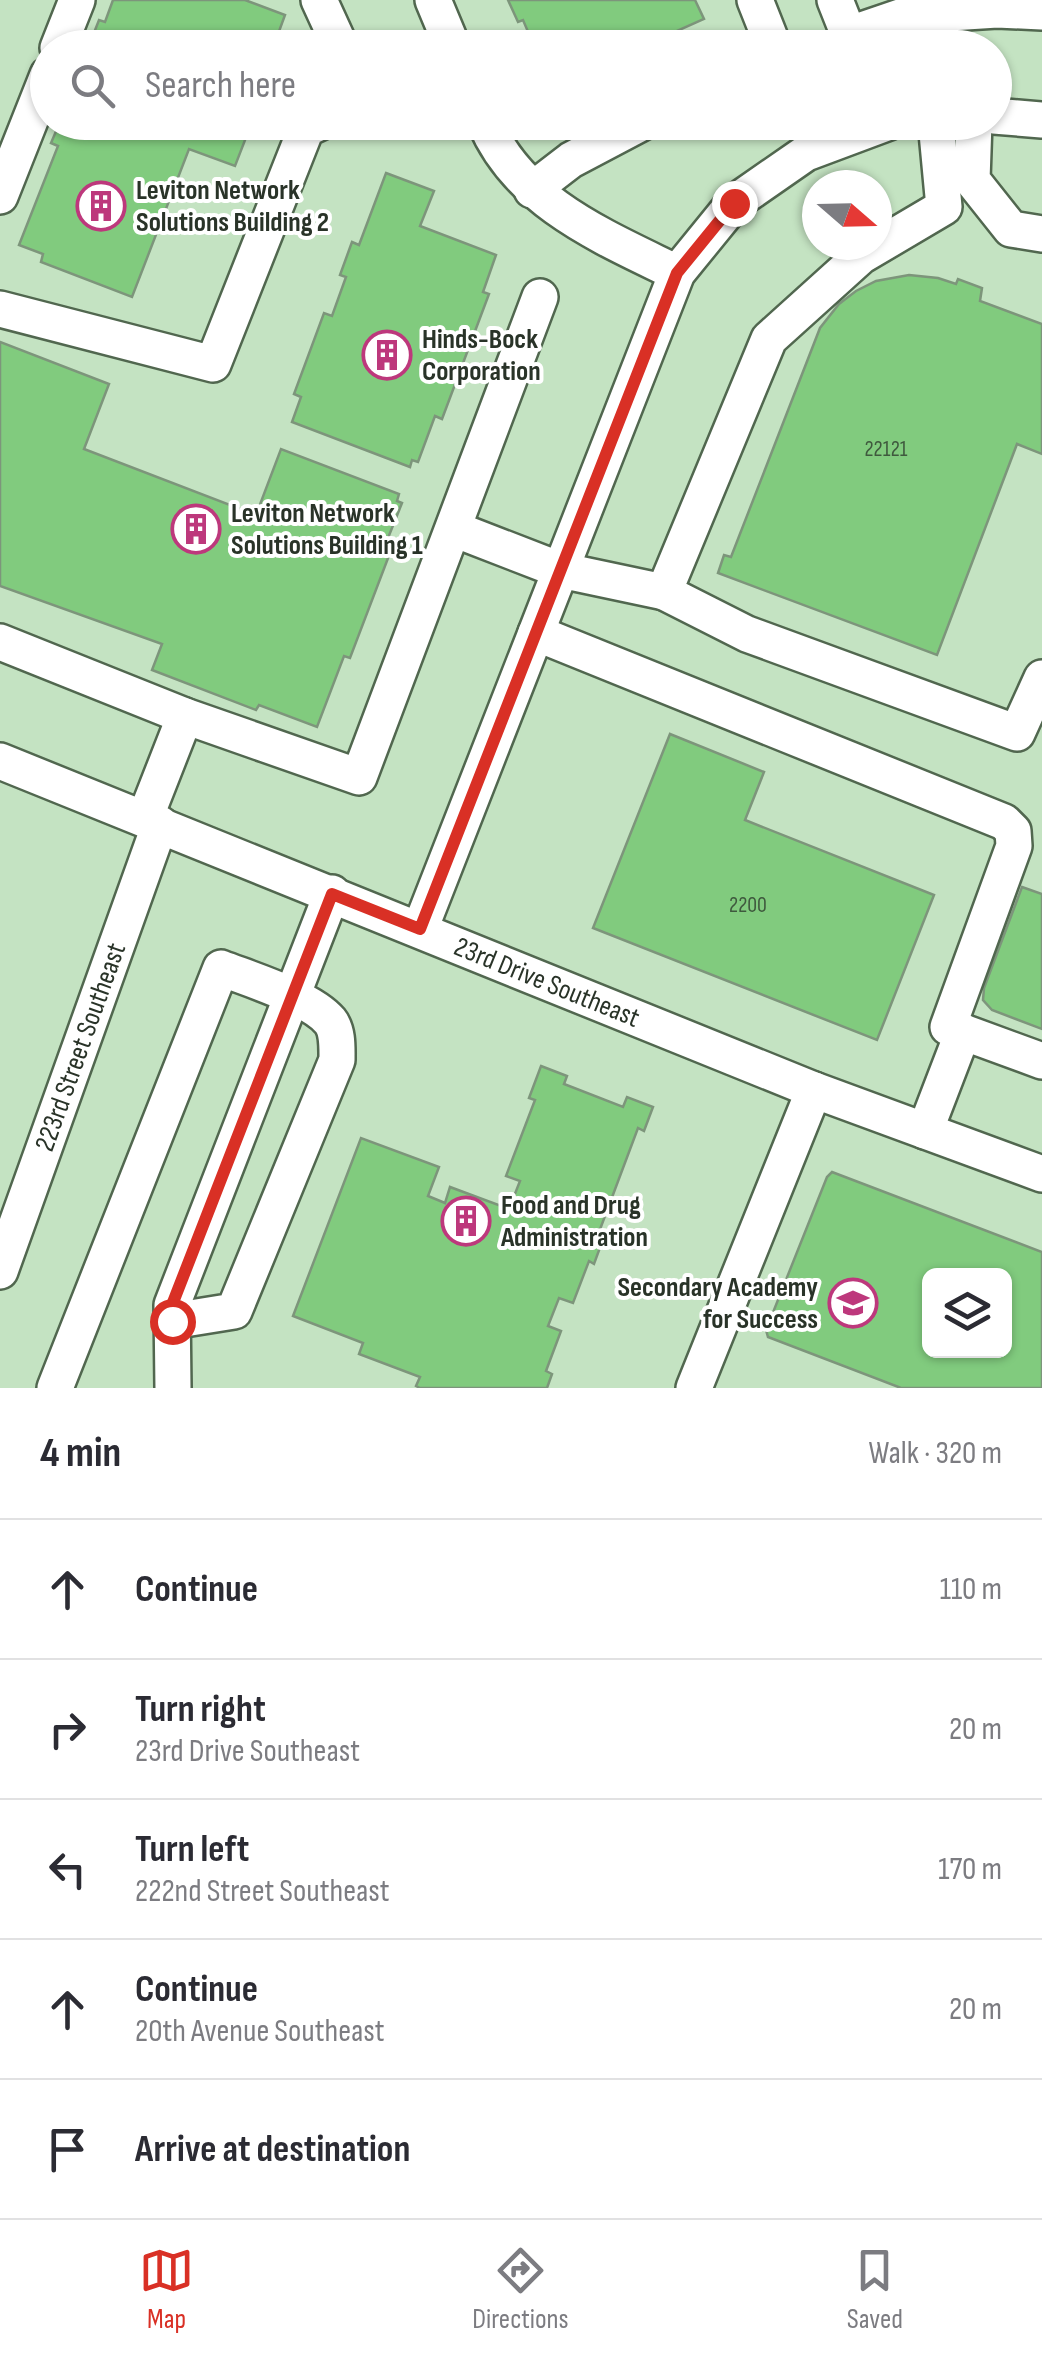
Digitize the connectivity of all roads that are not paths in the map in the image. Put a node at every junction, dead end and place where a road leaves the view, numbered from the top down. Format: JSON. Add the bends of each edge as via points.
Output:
{"nodes":[{"id":1,"x":77,"y":0,"type":"edge"},
{"id":2,"x":318,"y":0,"type":"edge"},
{"id":3,"x":432,"y":0,"type":"edge"},
{"id":4,"x":755,"y":0,"type":"edge"},
{"id":5,"x":835,"y":0,"type":"edge"},
{"id":6,"x":1042,"y":12,"type":"edge"},
{"id":7,"x":65,"y":30,"type":"edge"},
{"id":8,"x":332,"y":30,"type":"edge"},
{"id":9,"x":445,"y":30,"type":"edge"},
{"id":10,"x":767,"y":30,"type":"edge"},
{"id":11,"x":847,"y":30,"type":"edge"},
{"id":12,"x":874,"y":30,"type":"edge"},
{"id":13,"x":1012,"y":118,"type":"edge"},
{"id":14,"x":30,"y":120,"type":"edge"},
{"id":15,"x":1042,"y":120,"type":"edge"},
{"id":16,"x":302,"y":140,"type":"edge"},
{"id":17,"x":493,"y":140,"type":"edge"},
{"id":18,"x":609,"y":140,"type":"edge"},
{"id":19,"x":841,"y":140,"type":"edge"},
{"id":20,"x":938,"y":140,"type":"edge"},
{"id":21,"x":973,"y":140,"type":"edge"},
{"id":22,"x":532,"y":190,"type":"junction"},
{"id":23,"x":0,"y":196,"type":"edge"},
{"id":24,"x":1042,"y":234,"type":"edge"},
{"id":25,"x":677,"y":273,"type":"junction"},
{"id":26,"x":540,"y":297,"type":"dead end"},
{"id":27,"x":0,"y":308,"type":"edge"},
{"id":28,"x":454,"y":529,"type":"junction"},
{"id":29,"x":560,"y":570,"type":"junction"},
{"id":30,"x":664,"y":592,"type":"junction"},
{"id":31,"x":536,"y":633,"type":"junction"},
{"id":32,"x":0,"y":642,"type":"edge"},
{"id":33,"x":1042,"y":678,"type":"edge"},
{"id":34,"x":185,"y":716,"type":"junction"},
{"id":35,"x":0,"y":761,"type":"edge"},
{"id":36,"x":152,"y":821,"type":"junction"},
{"id":37,"x":332,"y":894,"type":"junction"},
{"id":38,"x":420,"y":929,"type":"junction"},
{"id":39,"x":292,"y":996,"type":"junction"},
{"id":40,"x":963,"y":1032,"type":"junction"},
{"id":41,"x":1042,"y":1061,"type":"edge"},
{"id":42,"x":814,"y":1090,"type":"junction"},
{"id":43,"x":925,"y":1131,"type":"junction"},
{"id":44,"x":1042,"y":1174,"type":"edge"},
{"id":45,"x":0,"y":1271,"type":"edge"},
{"id":46,"x":172,"y":1321,"type":"junction"},
{"id":47,"x":55,"y":1388,"type":"edge"},
{"id":48,"x":173,"y":1388,"type":"edge"},
{"id":49,"x":694,"y":1388,"type":"edge"}],
"edges":[{"from":1,"to":7,"type":"street"},
{"from":2,"to":8,"type":"street"},
{"from":3,"to":9,"type":"street"},
{"from":4,"to":10,"type":"street"},
{"from":5,"to":11,"type":"street"},
{"from":6,"to":12,"type":"street","via":[[903,16]]},
{"from":13,"to":15,"type":"street"},
{"from":14,"to":23,"type":"street"},
{"from":16,"to":27,"type":"street","via":[[214,364]]},
{"from":17,"to":22,"type":"street"},
{"from":18,"to":22,"type":"street"},
{"from":19,"to":25,"type":"street","via":[[806,153],[734,203]]},
{"from":20,"to":30,"type":"street","via":[[944,207],[861,256],[769,338]]},
{"from":21,"to":24,"type":"street","via":[[972,180],[1011,229]]},
{"from":22,"to":25,"type":"street","via":[[592,231]]},
{"from":25,"to":29,"type":"street"},
{"from":26,"to":28,"type":"street"},
{"from":28,"to":29,"type":"street"},
{"from":28,"to":34,"type":"street","via":[[360,777]]},
{"from":29,"to":30,"type":"street"},
{"from":29,"to":31,"type":"street"},
{"from":30,"to":33,"type":"street","via":[[747,634],[1017,733]]},
{"from":31,"to":38,"type":"street"},
{"from":31,"to":40,"type":"street","via":[[1013,830],[1014,846],[948,1027]]},
{"from":32,"to":34,"type":"street"},
{"from":34,"to":36,"type":"street","name":"223rd Street Southeast"},
{"from":35,"to":36,"type":"street","name":"23rd Drive Southeast"},
{"from":36,"to":37,"type":"street","name":"23rd Drive Southeast"},
{"from":36,"to":45,"type":"street","name":"223rd Street Southeast"},
{"from":37,"to":38,"type":"street","name":"23rd Drive Southeast"},
{"from":37,"to":39,"type":"street"},
{"from":38,"to":42,"type":"street","name":"23rd Drive Southeast"},
{"from":39,"to":46,"type":"street","via":[[172,1305]]},
{"from":39,"to":46,"type":"street","via":[[330,1021],[336,1060],[234,1311]]},
{"from":39,"to":47,"type":"street","via":[[221,968]]},
{"from":40,"to":41,"type":"street"},
{"from":40,"to":43,"type":"street"},
{"from":42,"to":43,"type":"street","name":"23rd Drive Southeast"},
{"from":42,"to":49,"type":"street"},
{"from":43,"to":44,"type":"street","name":"23rd Drive Southeast"},
{"from":46,"to":48,"type":"street"}]}
